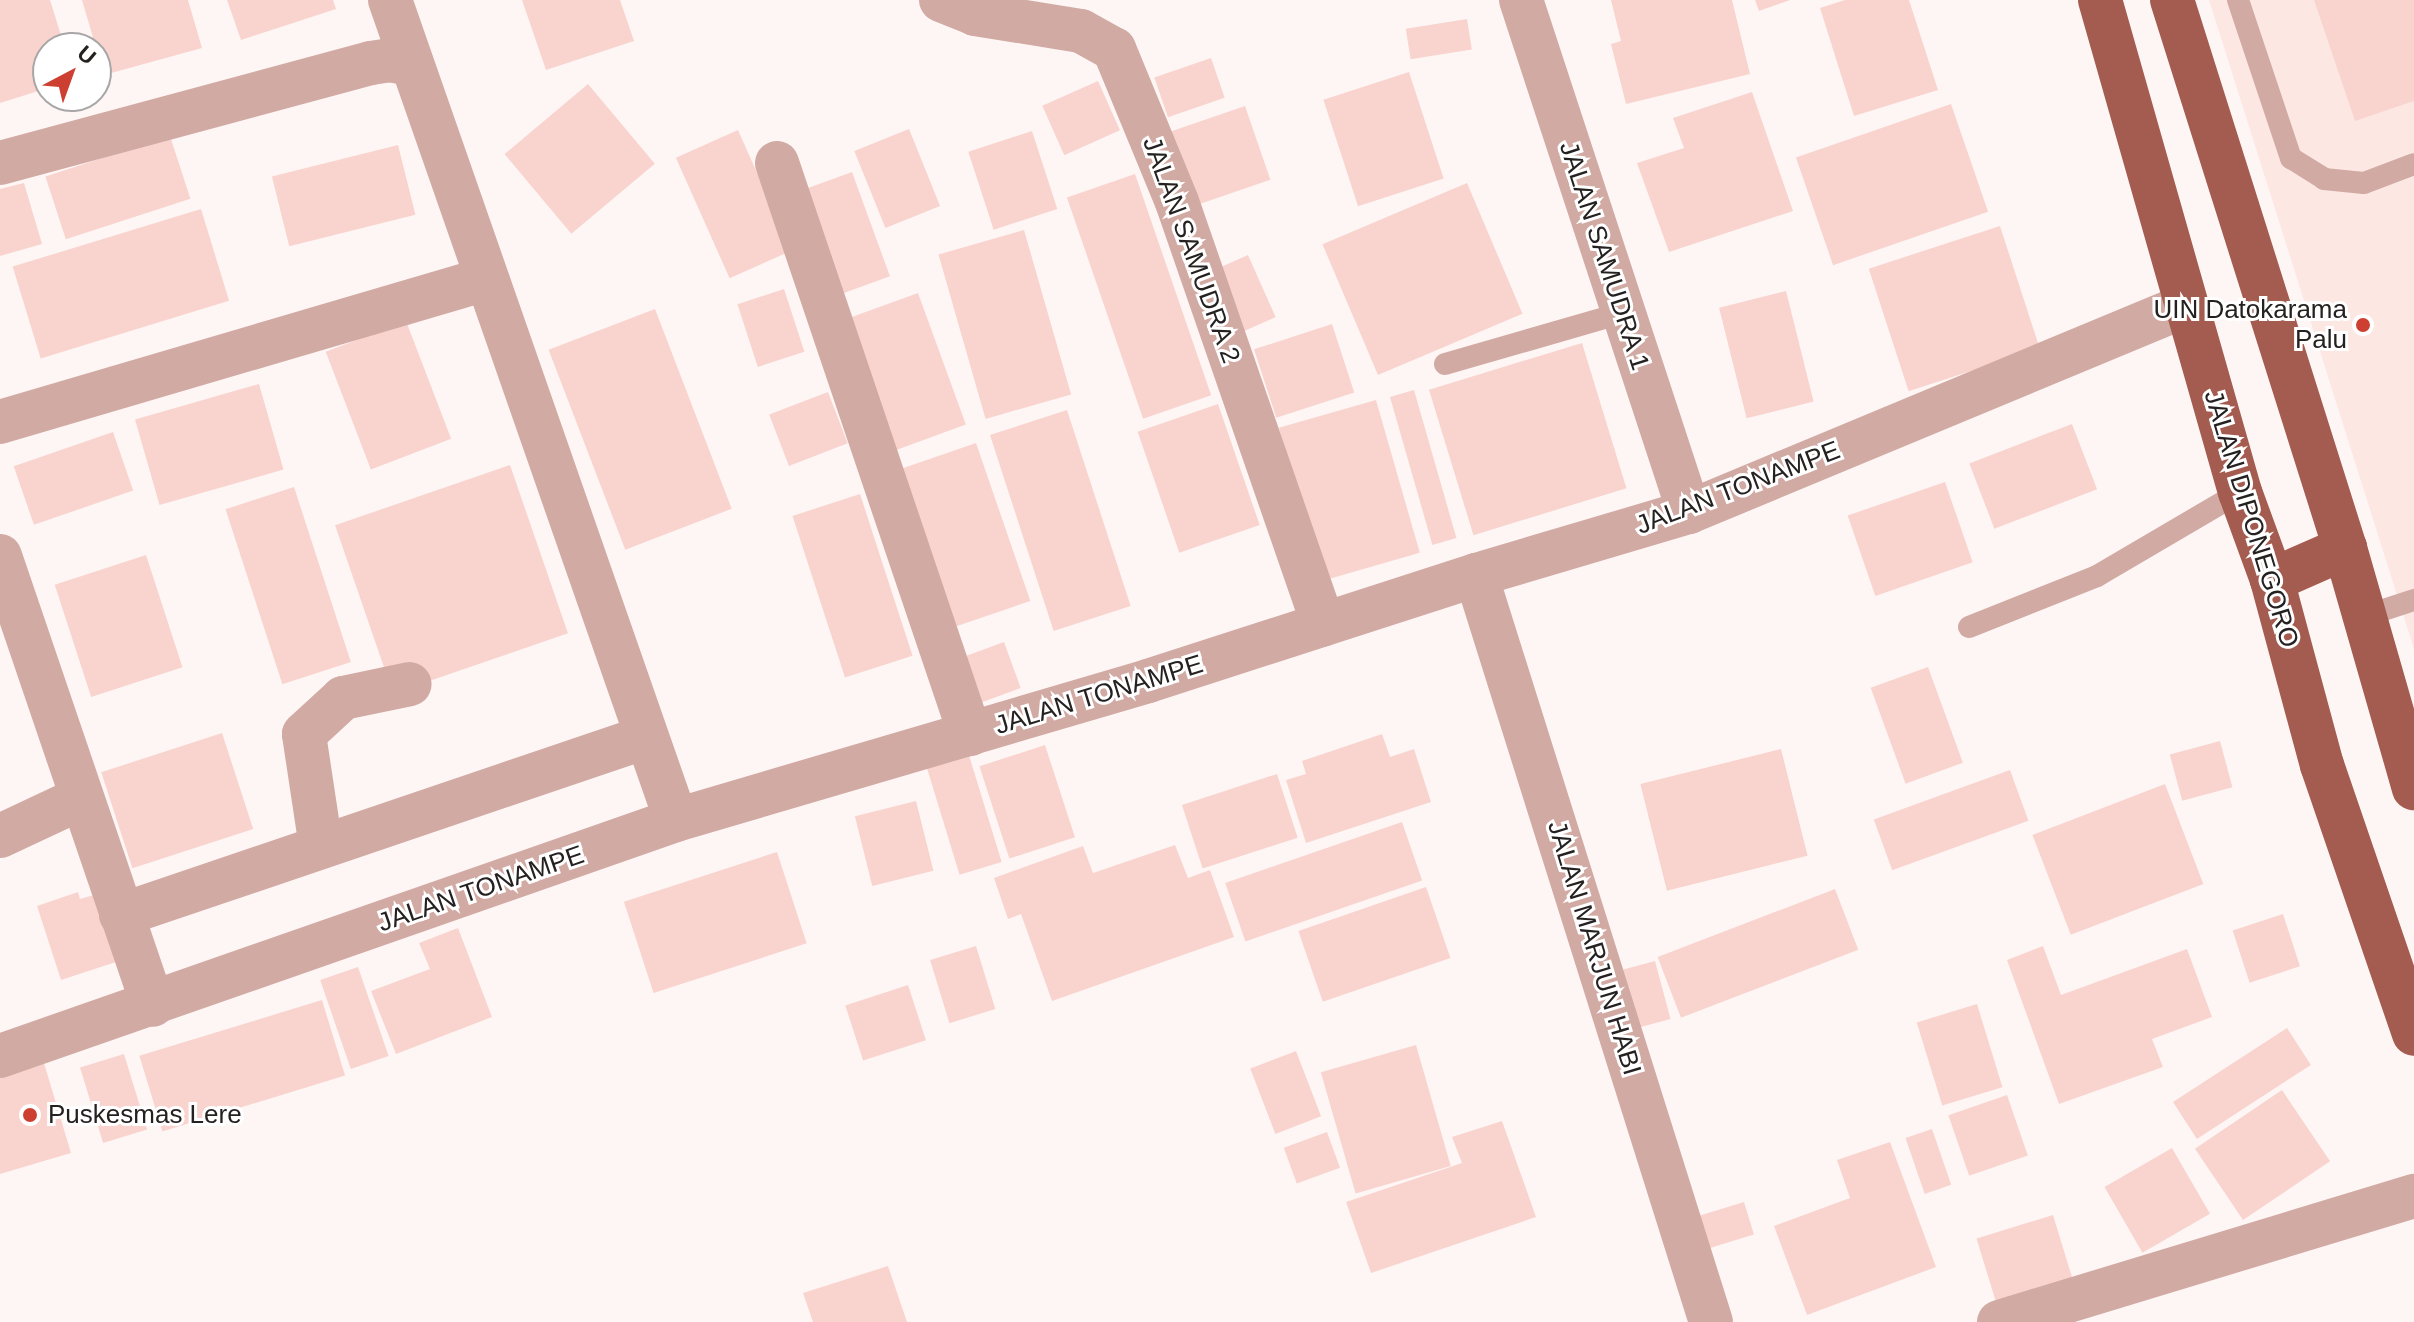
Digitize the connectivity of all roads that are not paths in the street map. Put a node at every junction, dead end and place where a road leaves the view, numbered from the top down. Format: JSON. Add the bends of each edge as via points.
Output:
{"nodes":[{"id":1,"x":390,"y":0,"type":"edge"},
{"id":2,"x":941,"y":0,"type":"edge"},
{"id":3,"x":1521,"y":0,"type":"edge"},
{"id":4,"x":2100,"y":0,"type":"edge"},
{"id":5,"x":2172,"y":0,"type":"edge"},
{"id":6,"x":2238,"y":0,"type":"edge"},
{"id":7,"x":411,"y":64,"type":"junction"},
{"id":8,"x":0,"y":163,"type":"edge"},
{"id":9,"x":777,"y":163,"type":"dead end"},
{"id":10,"x":2414,"y":164,"type":"edge"},
{"id":11,"x":486,"y":279,"type":"junction"},
{"id":12,"x":2187,"y":305,"type":"junction"},
{"id":13,"x":1622,"y":313,"type":"junction"},
{"id":14,"x":1445,"y":364,"type":"dead end"},
{"id":15,"x":0,"y":422,"type":"edge"},
{"id":16,"x":2240,"y":492,"type":"junction"},
{"id":17,"x":1689,"y":512,"type":"junction"},
{"id":18,"x":2345,"y":548,"type":"junction"},
{"id":19,"x":0,"y":556,"type":"edge"},
{"id":20,"x":1476,"y":575,"type":"junction"},
{"id":21,"x":2272,"y":580,"type":"junction"},
{"id":22,"x":2414,"y":600,"type":"edge"},
{"id":23,"x":2365,"y":616,"type":"junction"},
{"id":24,"x":1323,"y":624,"type":"junction"},
{"id":25,"x":1969,"y":627,"type":"dead end"},
{"id":26,"x":410,"y":684,"type":"dead end"},
{"id":27,"x":970,"y":734,"type":"junction"},
{"id":28,"x":646,"y":737,"type":"junction"},
{"id":29,"x":2414,"y":788,"type":"edge"},
{"id":30,"x":81,"y":798,"type":"junction"},
{"id":31,"x":676,"y":820,"type":"junction"},
{"id":32,"x":0,"y":836,"type":"edge"},
{"id":33,"x":321,"y":847,"type":"junction"},
{"id":34,"x":121,"y":915,"type":"junction"},
{"id":35,"x":153,"y":1005,"type":"junction"},
{"id":36,"x":2414,"y":1034,"type":"edge"},
{"id":37,"x":0,"y":1056,"type":"edge"},
{"id":38,"x":2414,"y":1196,"type":"edge"},
{"id":39,"x":1711,"y":1322,"type":"edge"},
{"id":40,"x":1999,"y":1322,"type":"edge"}],
"edges":[{"from":1,"to":7,"type":"street"},
{"from":2,"to":24,"type":"street","name":"JALAN SAMUDRA 2","via":[[975,14],[1081,31],[1114,49],[1177,202]]},
{"from":3,"to":13,"type":"street","name":"JALAN SAMUDRA 1"},
{"from":4,"to":12,"type":"highway","name":"JALAN DIPONEGORO"},
{"from":5,"to":18,"type":"highway"},
{"from":6,"to":10,"type":"lane","via":[[2291,158],[2324,179],[2364,183]]},
{"from":7,"to":8,"type":"street","via":[[371,63]]},
{"from":7,"to":11,"type":"street"},
{"from":9,"to":27,"type":"street"},
{"from":11,"to":15,"type":"street"},
{"from":11,"to":28,"type":"street"},
{"from":12,"to":16,"type":"highway","name":"JALAN DIPONEGORO"},
{"from":12,"to":17,"type":"street","name":"JALAN TONAMPE"},
{"from":13,"to":14,"type":"lane"},
{"from":13,"to":17,"type":"street","name":"JALAN SAMUDRA 1"},
{"from":16,"to":21,"type":"highway","name":"JALAN DIPONEGORO"},
{"from":16,"to":25,"type":"lane","via":[[2097,576]]},
{"from":17,"to":20,"type":"street","name":"JALAN TONAMPE"},
{"from":18,"to":21,"type":"highway"},
{"from":18,"to":23,"type":"highway"},
{"from":19,"to":30,"type":"street"},
{"from":20,"to":24,"type":"street","name":"JALAN TONAMPE"},
{"from":20,"to":39,"type":"street","name":"JALAN MARJUN HABI"},
{"from":21,"to":36,"type":"highway","name":"JALAN DIPONEGORO","via":[[2322,765]]},
{"from":22,"to":23,"type":"lane"},
{"from":23,"to":29,"type":"highway"},
{"from":24,"to":27,"type":"street","name":"JALAN TONAMPE"},
{"from":26,"to":33,"type":"street","via":[[343,698],[304,734]]},
{"from":27,"to":31,"type":"street","name":"JALAN TONAMPE"},
{"from":28,"to":31,"type":"street"},
{"from":28,"to":33,"type":"street"},
{"from":30,"to":32,"type":"street"},
{"from":30,"to":34,"type":"street"},
{"from":31,"to":35,"type":"street","name":"JALAN TONAMPE"},
{"from":33,"to":34,"type":"street"},
{"from":34,"to":35,"type":"street"},
{"from":35,"to":37,"type":"street","name":"JALAN TONAMPE"},
{"from":38,"to":40,"type":"street"}]}
